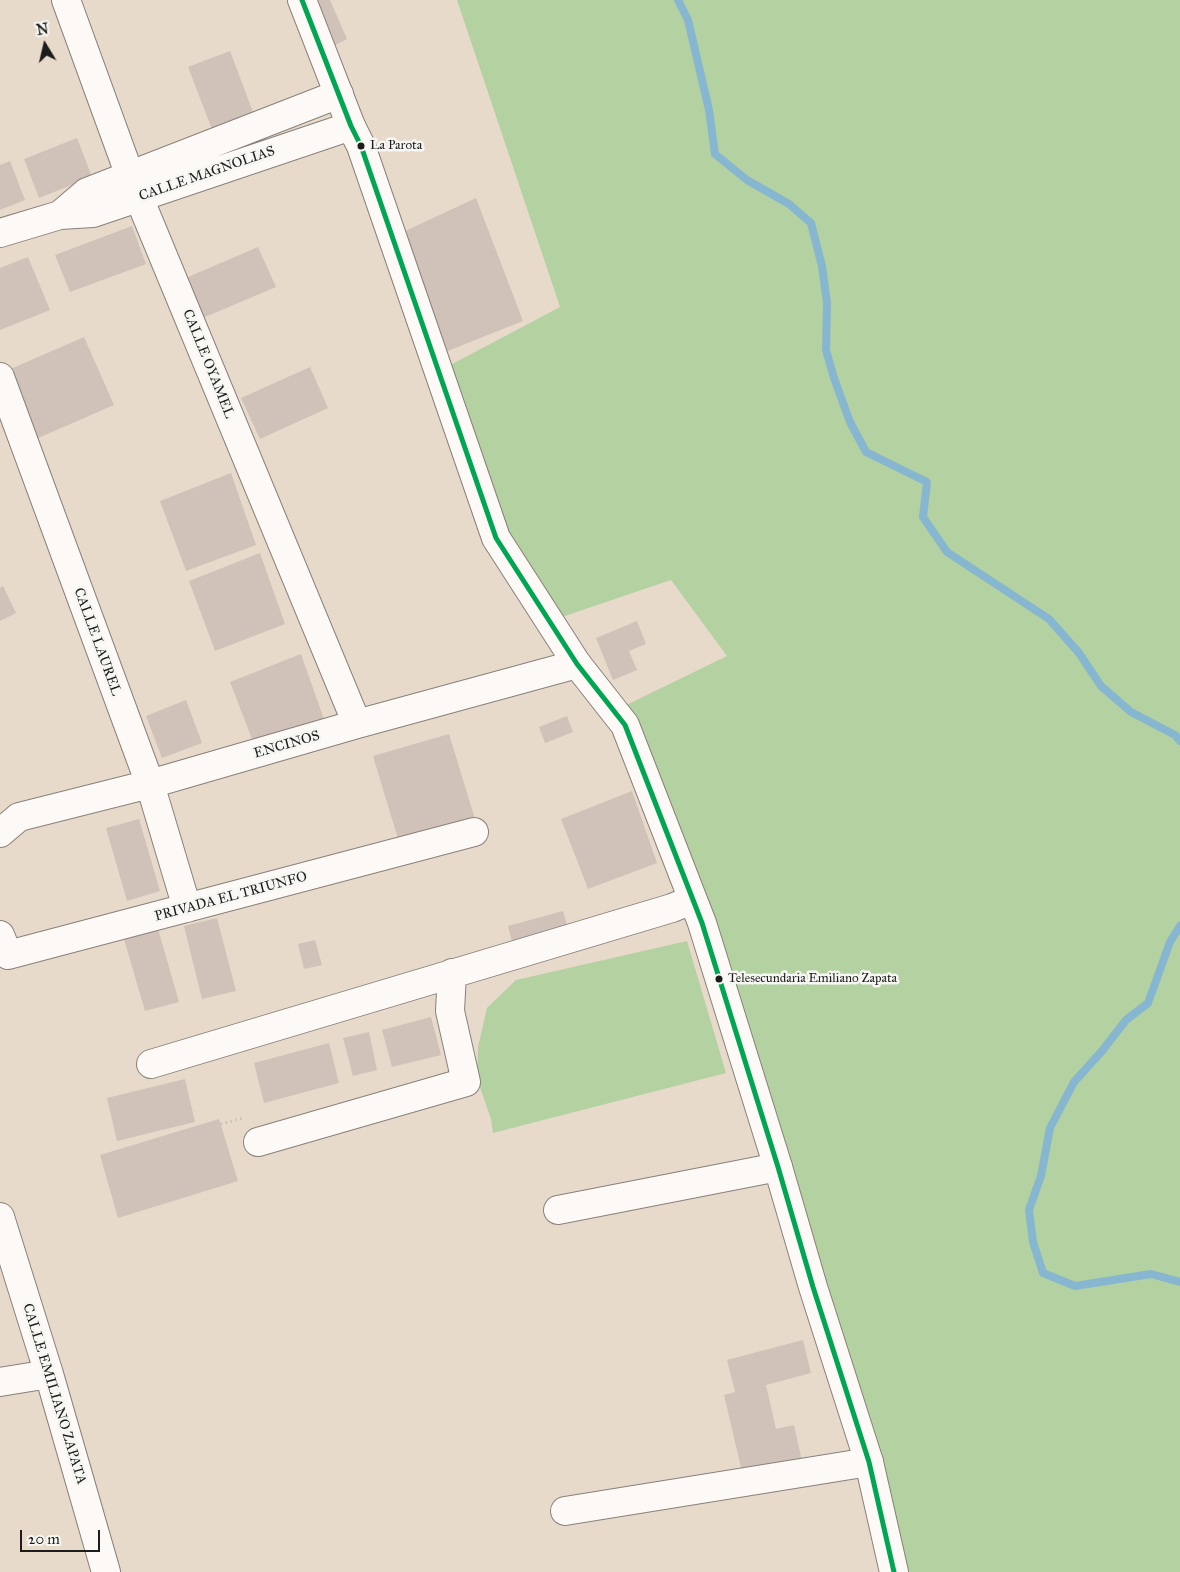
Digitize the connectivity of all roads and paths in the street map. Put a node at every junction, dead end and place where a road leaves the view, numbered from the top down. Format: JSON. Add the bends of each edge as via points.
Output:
{"nodes":[{"id":1,"x":66,"y":0,"type":"edge"},
{"id":2,"x":302,"y":0,"type":"edge"},
{"id":3,"x":339,"y":94,"type":"junction"},
{"id":4,"x":351,"y":126,"type":"junction"},
{"id":5,"x":135,"y":186,"type":"junction"},
{"id":6,"x":0,"y":233,"type":"edge"},
{"id":7,"x":0,"y":378,"type":"edge"},
{"id":8,"x":577,"y":664,"type":"junction"},
{"id":9,"x":357,"y":724,"type":"junction"},
{"id":10,"x":150,"y":784,"type":"junction"},
{"id":11,"x":474,"y":832,"type":"dead end"},
{"id":12,"x":0,"y":833,"type":"edge"},
{"id":13,"x":692,"y":900,"type":"junction"},
{"id":14,"x":187,"y":908,"type":"junction"},
{"id":15,"x":0,"y":935,"type":"edge"},
{"id":16,"x":452,"y":973,"type":"junction"},
{"id":17,"x":151,"y":1064,"type":"dead end"},
{"id":18,"x":258,"y":1142,"type":"dead end"},
{"id":19,"x":778,"y":1167,"type":"junction"},
{"id":20,"x":558,"y":1210,"type":"dead end"},
{"id":21,"x":0,"y":1217,"type":"edge"},
{"id":22,"x":49,"y":1374,"type":"junction"},
{"id":23,"x":0,"y":1382,"type":"edge"},
{"id":24,"x":869,"y":1462,"type":"junction"},
{"id":25,"x":565,"y":1511,"type":"dead end"},
{"id":26,"x":106,"y":1572,"type":"edge"},
{"id":27,"x":894,"y":1572,"type":"edge"}],
"edges":[{"from":1,"to":5,"type":"street","name":"CALLE OYAMEL"},
{"from":2,"to":3,"type":"street"},
{"from":3,"to":4,"type":"street"},
{"from":3,"to":5,"type":"street","name":"CALLE MAGNOLIAS"},
{"from":4,"to":5,"type":"street","name":"CALLE MAGNOLIAS"},
{"from":4,"to":8,"type":"street","via":[[361,146],[496,538]]},
{"from":5,"to":6,"type":"street","name":"CALLE MAGNOLIAS","via":[[88,192],[60,215]]},
{"from":5,"to":9,"type":"street","name":"CALLE OYAMEL"},
{"from":7,"to":10,"type":"street","name":"CALLE LAUREL"},
{"from":8,"to":9,"type":"street","name":"ENCINOS"},
{"from":8,"to":13,"type":"street","via":[[625,725]]},
{"from":9,"to":10,"type":"street","name":"ENCINOS"},
{"from":10,"to":12,"type":"street","name":"ENCINOS","via":[[19,818]]},
{"from":10,"to":14,"type":"street","name":"CALLE LAUREL"},
{"from":11,"to":14,"type":"street","name":"PRIVADA EL TRIUNFO"},
{"from":13,"to":16,"type":"street"},
{"from":13,"to":19,"type":"street"},
{"from":14,"to":15,"type":"street","name":"PRIVADA EL TRIUNFO","via":[[8,955]]},
{"from":16,"to":17,"type":"street"},
{"from":16,"to":18,"type":"street","via":[[450,1011],[466,1082]]},
{"from":19,"to":20,"type":"street"},
{"from":19,"to":24,"type":"street"},
{"from":21,"to":22,"type":"street","name":"CALLE EMILIANO ZAPATA"},
{"from":22,"to":23,"type":"street"},
{"from":22,"to":26,"type":"street","name":"CALLE EMILIANO ZAPATA"},
{"from":24,"to":25,"type":"street"},
{"from":24,"to":27,"type":"street"}]}
